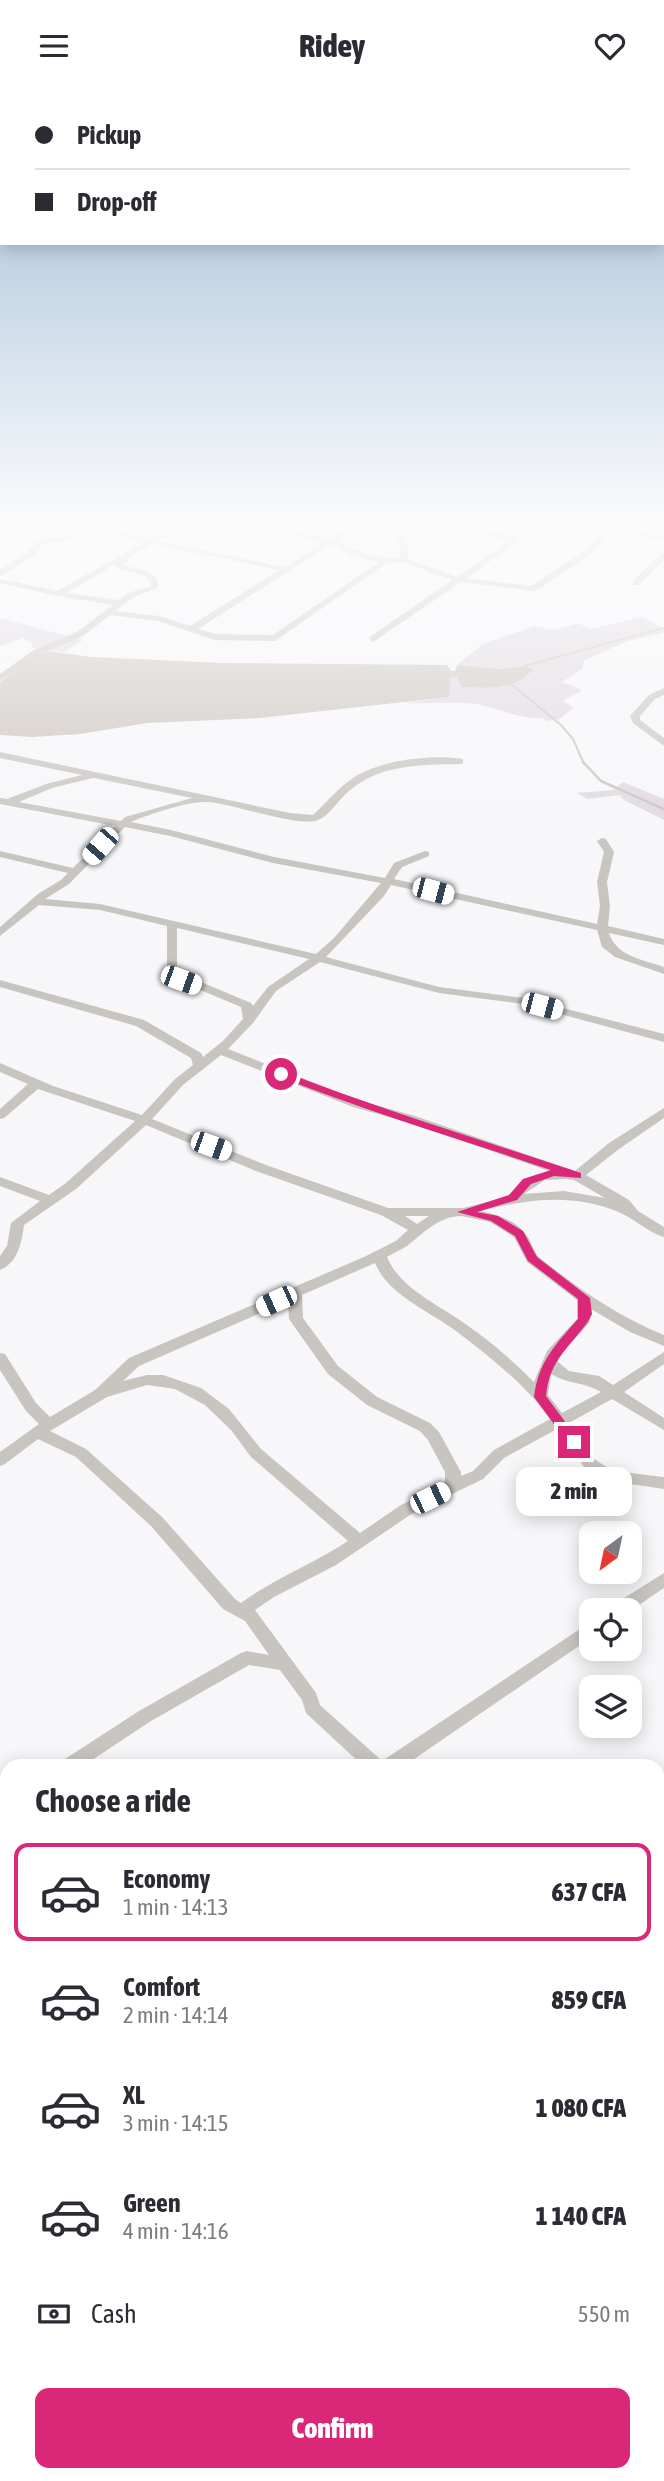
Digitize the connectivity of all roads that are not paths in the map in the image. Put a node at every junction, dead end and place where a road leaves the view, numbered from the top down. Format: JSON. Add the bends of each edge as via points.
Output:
{"nodes":[{"id":1,"x":72,"y":638,"type":"edge"},
{"id":2,"x":219,"y":638,"type":"edge"},
{"id":3,"x":276,"y":638,"type":"edge"},
{"id":4,"x":0,"y":677,"type":"edge"},
{"id":5,"x":664,"y":691,"type":"edge"},
{"id":6,"x":664,"y":743,"type":"edge"},
{"id":7,"x":0,"y":755,"type":"edge"},
{"id":8,"x":460,"y":761,"type":"dead end"},
{"id":9,"x":95,"y":774,"type":"junction"},
{"id":10,"x":208,"y":799,"type":"junction"},
{"id":11,"x":3,"y":802,"type":"edge"},
{"id":12,"x":123,"y":824,"type":"junction"},
{"id":13,"x":602,"y":841,"type":"dead end"},
{"id":14,"x":0,"y":854,"type":"edge"},
{"id":15,"x":425,"y":854,"type":"dead end"},
{"id":16,"x":76,"y":872,"type":"junction"},
{"id":17,"x":385,"y":882,"type":"junction"},
{"id":18,"x":36,"y":901,"type":"junction"},
{"id":19,"x":172,"y":926,"type":"junction"},
{"id":20,"x":602,"y":928,"type":"junction"},
{"id":21,"x":0,"y":933,"type":"edge"},
{"id":22,"x":664,"y":941,"type":"edge"},
{"id":23,"x":318,"y":958,"type":"junction"},
{"id":24,"x":664,"y":971,"type":"edge"},
{"id":25,"x":0,"y":983,"type":"edge"},
{"id":26,"x":249,"y":1020,"type":"junction"},
{"id":27,"x":664,"y":1038,"type":"edge"},
{"id":28,"x":219,"y":1050,"type":"junction"},
{"id":29,"x":200,"y":1066,"type":"junction"},
{"id":30,"x":0,"y":1067,"type":"edge"},
{"id":31,"x":36,"y":1084,"type":"junction"},
{"id":32,"x":664,"y":1112,"type":"edge"},
{"id":33,"x":0,"y":1115,"type":"edge"},
{"id":34,"x":144,"y":1120,"type":"junction"},
{"id":35,"x":577,"y":1176,"type":"junction"},
{"id":36,"x":0,"y":1181,"type":"edge"},
{"id":37,"x":513,"y":1197,"type":"junction"},
{"id":38,"x":50,"y":1200,"type":"junction"},
{"id":39,"x":386,"y":1212,"type":"junction"},
{"id":40,"x":462,"y":1212,"type":"junction"},
{"id":41,"x":443,"y":1213,"type":"junction"},
{"id":42,"x":635,"y":1216,"type":"junction"},
{"id":43,"x":416,"y":1230,"type":"junction"},
{"id":44,"x":664,"y":1233,"type":"edge"},
{"id":45,"x":379,"y":1255,"type":"junction"},
{"id":46,"x":0,"y":1265,"type":"edge"},
{"id":47,"x":295,"y":1291,"type":"junction"},
{"id":48,"x":584,"y":1298,"type":"junction"},
{"id":49,"x":664,"y":1342,"type":"edge"},
{"id":50,"x":552,"y":1357,"type":"junction"},
{"id":51,"x":664,"y":1357,"type":"edge"},
{"id":52,"x":0,"y":1358,"type":"edge"},
{"id":53,"x":613,"y":1392,"type":"junction"},
{"id":54,"x":100,"y":1394,"type":"junction"},
{"id":55,"x":540,"y":1397,"type":"junction"},
{"id":56,"x":559,"y":1422,"type":"junction"},
{"id":57,"x":664,"y":1425,"type":"edge"},
{"id":58,"x":43,"y":1428,"type":"junction"},
{"id":59,"x":0,"y":1460,"type":"edge"},
{"id":60,"x":664,"y":1483,"type":"edge"},
{"id":61,"x":453,"y":1487,"type":"junction"},
{"id":62,"x":359,"y":1541,"type":"junction"},
{"id":63,"x":664,"y":1579,"type":"edge"},
{"id":64,"x":636,"y":1598,"type":"edge"},
{"id":65,"x":242,"y":1611,"type":"junction"},
{"id":66,"x":579,"y":1637,"type":"edge"},
{"id":67,"x":285,"y":1664,"type":"junction"},
{"id":68,"x":79,"y":1759,"type":"edge"},
{"id":69,"x":368,"y":1759,"type":"edge"},
{"id":70,"x":399,"y":1759,"type":"edge"}],
"edges":[{"from":1,"to":4,"type":"street","via":[[37,652]]},
{"from":2,"to":3,"type":"street"},
{"from":5,"to":6,"type":"street","via":[[635,716]]},
{"from":7,"to":9,"type":"street"},
{"from":8,"to":10,"type":"street","via":[[405,763],[375,771],[345,789],[315,818]]},
{"from":9,"to":10,"type":"street"},
{"from":9,"to":11,"type":"street"},
{"from":10,"to":12,"type":"street","via":[[140,814]]},
{"from":11,"to":12,"type":"street"},
{"from":12,"to":16,"type":"street"},
{"from":12,"to":17,"type":"street"},
{"from":13,"to":20,"type":"street","via":[[609,852],[602,882]]},
{"from":14,"to":16,"type":"street"},
{"from":15,"to":17,"type":"street","via":[[402,861]]},
{"from":16,"to":18,"type":"street"},
{"from":17,"to":20,"type":"street"},
{"from":17,"to":23,"type":"street","via":[[380,894]]},
{"from":18,"to":19,"type":"street","via":[[100,907]]},
{"from":18,"to":21,"type":"street"},
{"from":19,"to":23,"type":"street"},
{"from":19,"to":26,"type":"street","via":[[171,974],[247,1005]]},
{"from":20,"to":22,"type":"street"},
{"from":20,"to":24,"type":"street","via":[[608,947],[619,955]]},
{"from":23,"to":26,"type":"street","via":[[272,989]]},
{"from":23,"to":27,"type":"street","via":[[439,990],[524,1001]]},
{"from":25,"to":29,"type":"street","via":[[140,1023],[197,1056]]},
{"from":26,"to":28,"type":"street"},
{"from":28,"to":29,"type":"street"},
{"from":28,"to":35,"type":"street","via":[[357,1104]]},
{"from":29,"to":34,"type":"street"},
{"from":30,"to":31,"type":"street"},
{"from":31,"to":33,"type":"street"},
{"from":31,"to":34,"type":"street"},
{"from":32,"to":35,"type":"street"},
{"from":34,"to":38,"type":"street"},
{"from":34,"to":39,"type":"street"},
{"from":35,"to":37,"type":"street","via":[[554,1173],[527,1182]]},
{"from":35,"to":42,"type":"street","via":[[624,1203]]},
{"from":36,"to":38,"type":"street"},
{"from":37,"to":40,"type":"street"},
{"from":37,"to":42,"type":"street","via":[[582,1196]]},
{"from":38,"to":46,"type":"street","via":[[18,1223],[14,1247]]},
{"from":39,"to":41,"type":"street"},
{"from":39,"to":43,"type":"street"},
{"from":40,"to":41,"type":"street"},
{"from":40,"to":48,"type":"street","via":[[494,1218],[519,1234],[532,1259]]},
{"from":41,"to":43,"type":"street"},
{"from":42,"to":44,"type":"street"},
{"from":43,"to":45,"type":"street"},
{"from":45,"to":47,"type":"street"},
{"from":45,"to":55,"type":"street","via":[[395,1280],[499,1358]]},
{"from":47,"to":54,"type":"street","via":[[134,1362]]},
{"from":47,"to":61,"type":"street","via":[[296,1319],[332,1370],[366,1396],[425,1427],[453,1472]]},
{"from":48,"to":49,"type":"street"},
{"from":48,"to":50,"type":"street","via":[[584,1320]]},
{"from":50,"to":53,"type":"street","via":[[556,1370],[566,1376],[594,1380]]},
{"from":50,"to":55,"type":"street","via":[[542,1377]]},
{"from":51,"to":53,"type":"street"},
{"from":52,"to":58,"type":"street"},
{"from":53,"to":56,"type":"street"},
{"from":53,"to":57,"type":"street"},
{"from":54,"to":58,"type":"street"},
{"from":54,"to":62,"type":"street","via":[[147,1380],[185,1386],[210,1402],[245,1435],[256,1453]]},
{"from":55,"to":56,"type":"street"},
{"from":56,"to":60,"type":"street","via":[[589,1463],[609,1476]]},
{"from":56,"to":61,"type":"street","via":[[499,1454],[478,1475]]},
{"from":58,"to":59,"type":"street"},
{"from":58,"to":65,"type":"street","via":[[103,1471],[157,1522],[229,1604]]},
{"from":61,"to":62,"type":"street","via":[[407,1509]]},
{"from":62,"to":65,"type":"street"},
{"from":63,"to":64,"type":"street"},
{"from":65,"to":67,"type":"street","via":[[251,1616]]},
{"from":66,"to":70,"type":"street"},
{"from":67,"to":68,"type":"street","via":[[247,1658]]},
{"from":67,"to":69,"type":"street","via":[[312,1708]]}]}
